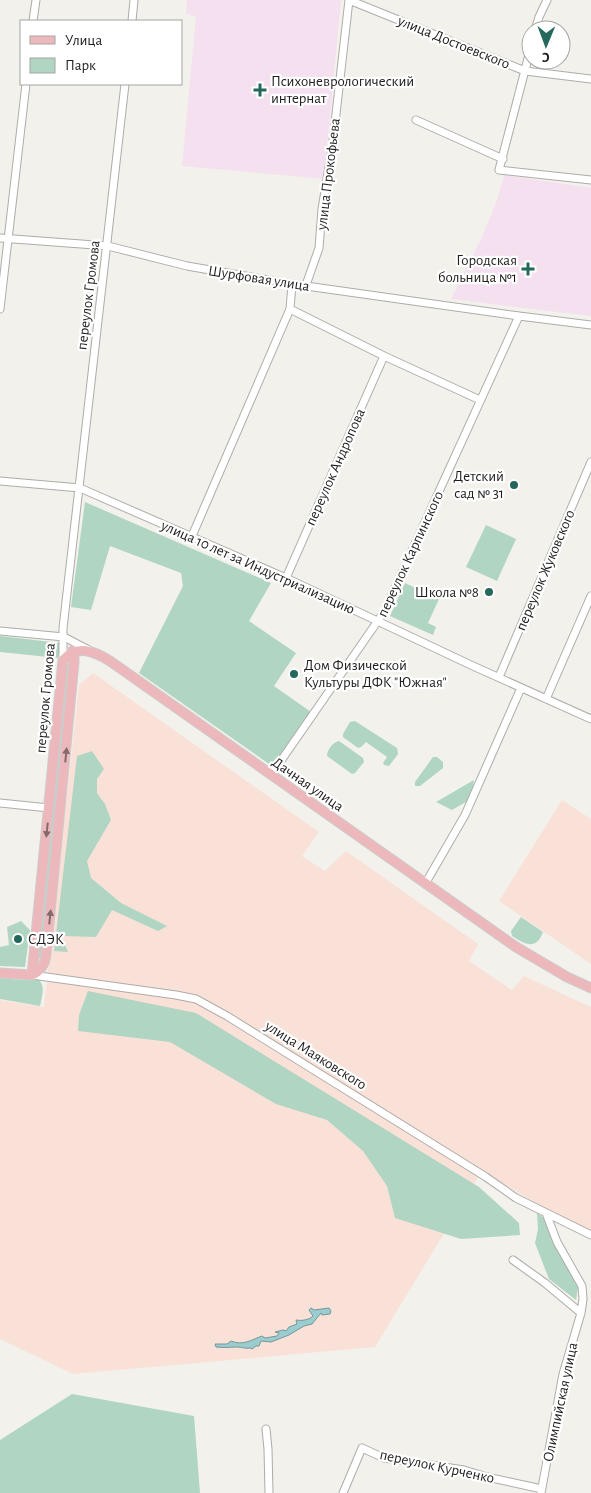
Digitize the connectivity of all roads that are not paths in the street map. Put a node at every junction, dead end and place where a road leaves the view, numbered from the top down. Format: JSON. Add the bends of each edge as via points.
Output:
{"nodes":[{"id":1,"x":36,"y":0,"type":"edge"},
{"id":2,"x":134,"y":0,"type":"edge"},
{"id":3,"x":349,"y":0,"type":"edge"},
{"id":4,"x":547,"y":0,"type":"edge"},
{"id":5,"x":33,"y":20,"type":"edge"},
{"id":6,"x":132,"y":20,"type":"edge"},
{"id":7,"x":538,"y":20,"type":"edge"},
{"id":8,"x":525,"y":71,"type":"junction"},
{"id":9,"x":591,"y":79,"type":"edge"},
{"id":10,"x":26,"y":85,"type":"edge"},
{"id":11,"x":125,"y":85,"type":"edge"},
{"id":12,"x":416,"y":120,"type":"dead end"},
{"id":13,"x":503,"y":160,"type":"junction"},
{"id":14,"x":591,"y":180,"type":"edge"},
{"id":15,"x":0,"y":238,"type":"edge"},
{"id":16,"x":8,"y":239,"type":"junction"},
{"id":17,"x":108,"y":246,"type":"junction"},
{"id":18,"x":292,"y":284,"type":"junction"},
{"id":19,"x":306,"y":286,"type":"junction"},
{"id":20,"x":0,"y":309,"type":"edge"},
{"id":21,"x":290,"y":309,"type":"junction"},
{"id":22,"x":519,"y":316,"type":"junction"},
{"id":23,"x":591,"y":325,"type":"edge"},
{"id":24,"x":384,"y":356,"type":"junction"},
{"id":25,"x":480,"y":400,"type":"junction"},
{"id":26,"x":591,"y":462,"type":"edge"},
{"id":27,"x":0,"y":481,"type":"edge"},
{"id":28,"x":80,"y":488,"type":"junction"},
{"id":29,"x":192,"y":536,"type":"junction"},
{"id":30,"x":286,"y":578,"type":"junction"},
{"id":31,"x":591,"y":596,"type":"edge"},
{"id":32,"x":378,"y":621,"type":"junction"},
{"id":33,"x":0,"y":631,"type":"edge"},
{"id":34,"x":64,"y":637,"type":"junction"},
{"id":35,"x":72,"y":652,"type":"junction"},
{"id":36,"x":93,"y":654,"type":"junction"},
{"id":37,"x":63,"y":660,"type":"junction"},
{"id":38,"x":74,"y":663,"type":"junction"},
{"id":39,"x":499,"y":678,"type":"junction"},
{"id":40,"x":522,"y":688,"type":"junction"},
{"id":41,"x":546,"y":698,"type":"junction"},
{"id":42,"x":591,"y":719,"type":"edge"},
{"id":43,"x":270,"y":777,"type":"junction"},
{"id":44,"x":0,"y":803,"type":"edge"},
{"id":45,"x":49,"y":808,"type":"junction"},
{"id":46,"x":423,"y":885,"type":"junction"},
{"id":47,"x":535,"y":962,"type":"junction"},
{"id":48,"x":0,"y":973,"type":"edge"},
{"id":49,"x":32,"y":975,"type":"junction"},
{"id":50,"x":591,"y":988,"type":"edge"},
{"id":51,"x":591,"y":993,"type":"edge"},
{"id":52,"x":546,"y":1213,"type":"junction"},
{"id":53,"x":591,"y":1235,"type":"edge"},
{"id":54,"x":513,"y":1260,"type":"dead end"},
{"id":55,"x":581,"y":1313,"type":"junction"},
{"id":56,"x":266,"y":1429,"type":"dead end"},
{"id":57,"x":542,"y":1491,"type":"edge"},
{"id":58,"x":269,"y":1493,"type":"edge"},
{"id":59,"x":343,"y":1493,"type":"edge"}],
"edges":[{"from":1,"to":5,"type":"street"},
{"from":2,"to":6,"type":"street"},
{"from":3,"to":8,"type":"street","name":"улица Достоевского"},
{"from":3,"to":19,"type":"street","name":"улица Прокофьева","via":[[322,209],[320,248]]},
{"from":4,"to":7,"type":"street"},
{"from":8,"to":9,"type":"street","name":"улица Достоевского"},
{"from":8,"to":13,"type":"street"},
{"from":10,"to":16,"type":"street"},
{"from":11,"to":17,"type":"street","name":"переулок Громова"},
{"from":12,"to":13,"type":"street"},
{"from":13,"to":14,"type":"street","via":[[499,170]]},
{"from":15,"to":16,"type":"street","name":"Шурфовая улица"},
{"from":16,"to":17,"type":"street","name":"Шурфовая улица"},
{"from":16,"to":20,"type":"street"},
{"from":17,"to":18,"type":"street","name":"Шурфовая улица","via":[[187,266]]},
{"from":17,"to":28,"type":"street","name":"переулок Громова"},
{"from":18,"to":19,"type":"street","name":"Шурфовая улица"},
{"from":18,"to":21,"type":"street"},
{"from":19,"to":22,"type":"street","name":"Шурфовая улица"},
{"from":21,"to":24,"type":"street","name":"Шурфовая улица"},
{"from":21,"to":29,"type":"street"},
{"from":22,"to":23,"type":"street","name":"Шурфовая улица"},
{"from":22,"to":25,"type":"street","name":"переулок Карпинского"},
{"from":24,"to":25,"type":"street","name":"Шурфовая улица"},
{"from":24,"to":30,"type":"street","name":"переулок Андропова"},
{"from":25,"to":32,"type":"street","name":"переулок Карпинского"},
{"from":26,"to":39,"type":"street","name":"переулок Жуковского"},
{"from":27,"to":28,"type":"street","name":"улица 10 лет за Индустриализацию"},
{"from":28,"to":29,"type":"street","name":"улица 10 лет за Индустриализацию"},
{"from":28,"to":34,"type":"street","name":"переулок Громова"},
{"from":29,"to":30,"type":"street","name":"улица 10 лет за Индустриализацию"},
{"from":30,"to":32,"type":"street","name":"улица 10 лет за Индустриализацию"},
{"from":31,"to":41,"type":"street"},
{"from":32,"to":39,"type":"street","name":"улица 10 лет за Индустриализацию"},
{"from":32,"to":43,"type":"street","name":"переулок Карпинского"},
{"from":33,"to":34,"type":"street","name":"Дачная улица"},
{"from":34,"to":35,"type":"street"},
{"from":34,"to":36,"type":"street","name":"Дачная улица"},
{"from":34,"to":37,"type":"street","name":"переулок Громова"},
{"from":35,"to":36,"type":"main road","via":[[83,650]]},
{"from":35,"to":37,"type":"main road"},
{"from":35,"to":38,"type":"main road"},
{"from":36,"to":38,"type":"main road","name":"переулок Громова"},
{"from":36,"to":43,"type":"main road","name":"Дачная улица","via":[[110,661]]},
{"from":37,"to":45,"type":"main road","name":"переулок Громова"},
{"from":49,"to":38,"type":"main road","name":"переулок Громова","one_way":true,"via":[[45,962]]},
{"from":39,"to":40,"type":"street","name":"улица 10 лет за Индустриализацию"},
{"from":40,"to":41,"type":"street","name":"улица 10 лет за Индустриализацию"},
{"from":40,"to":46,"type":"street","via":[[465,815]]},
{"from":41,"to":42,"type":"street","name":"улица 10 лет за Индустриализацию"},
{"from":43,"to":46,"type":"main road","name":"Дачная улица"},
{"from":44,"to":45,"type":"street"},
{"from":45,"to":49,"type":"main road","name":"переулок Громова","one_way":true},
{"from":46,"to":47,"type":"main road","name":"Дачная улица"},
{"from":47,"to":50,"type":"main road","name":"Дачная улица"},
{"from":47,"to":51,"type":"main road","name":"Дачная улица"},
{"from":48,"to":49,"type":"main road","name":"улица Маяковского"},
{"from":49,"to":52,"type":"street","name":"улица Маяковского","via":[[196,999],[516,1198]]},
{"from":52,"to":53,"type":"street","name":"улица Маяковского"},
{"from":52,"to":55,"type":"street","name":"Олимпийская улица","via":[[557,1242],[582,1286]]},
{"from":54,"to":55,"type":"street"},
{"from":55,"to":57,"type":"street","name":"Олимпийская улица","via":[[563,1374]]},
{"from":56,"to":58,"type":"street"},
{"from":57,"to":59,"type":"street","name":"переулок Курченко","via":[[464,1470],[384,1458],[362,1448]]}]}
